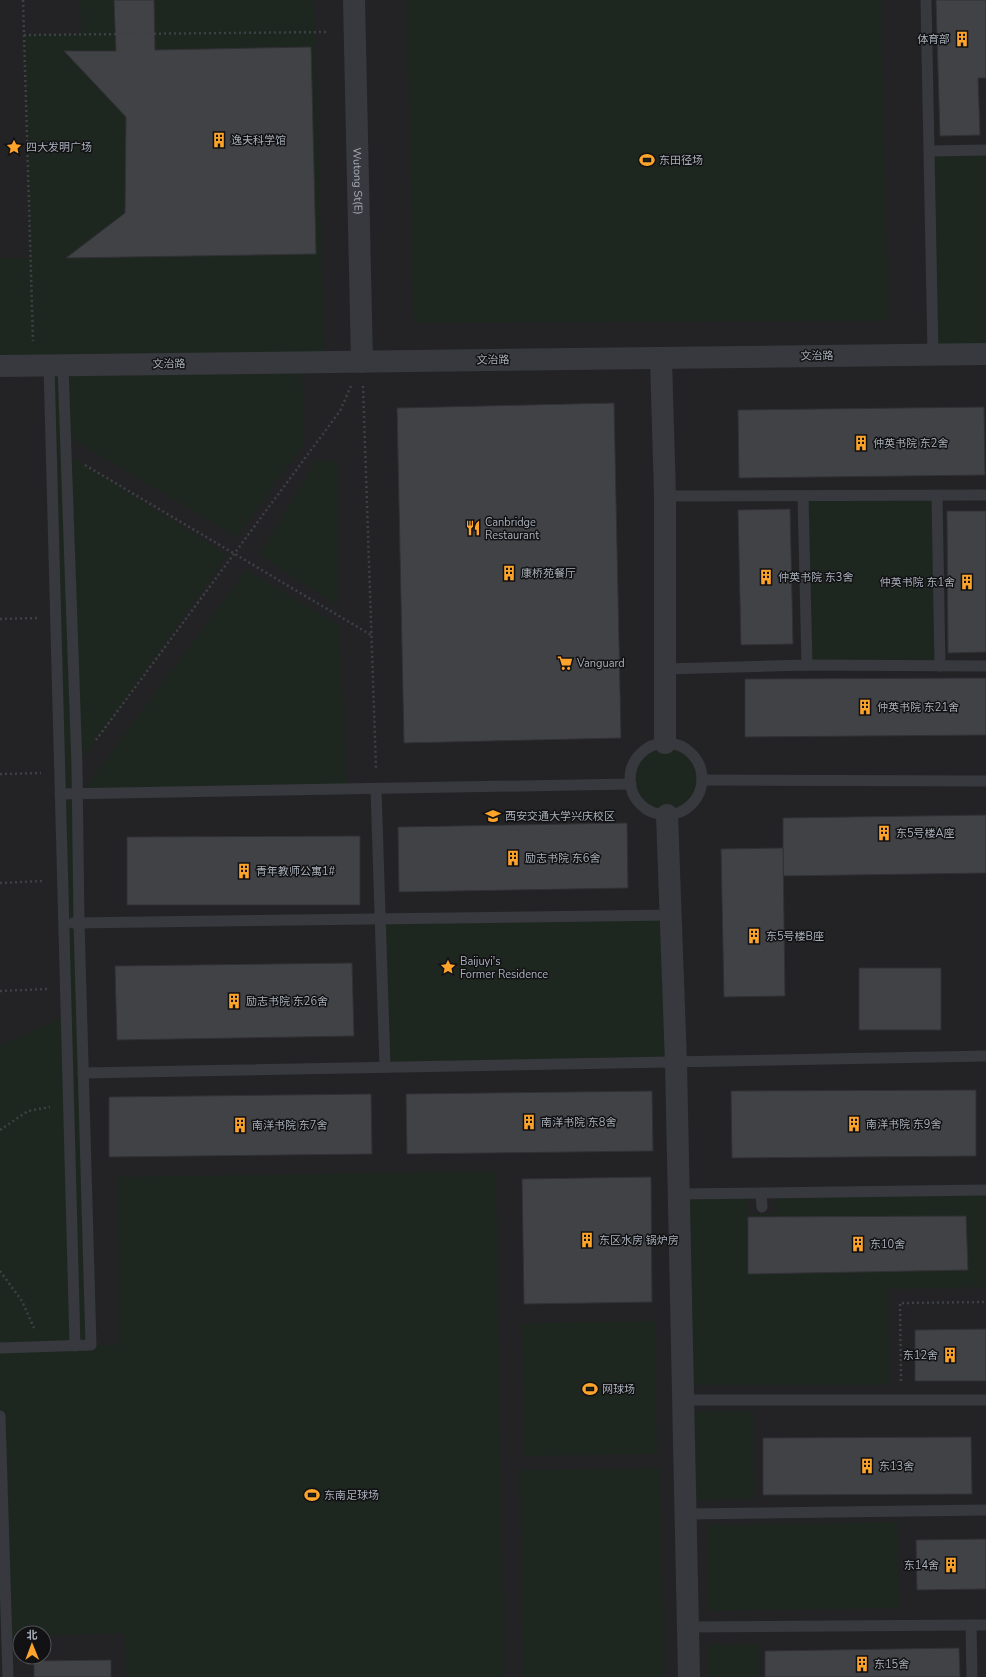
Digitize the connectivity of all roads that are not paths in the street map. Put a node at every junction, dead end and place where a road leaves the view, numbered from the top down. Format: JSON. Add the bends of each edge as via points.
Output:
{"nodes":[{"id":1,"x":354,"y":0,"type":"edge"},
{"id":2,"x":926,"y":0,"type":"edge"},
{"id":3,"x":986,"y":150,"type":"edge"},
{"id":4,"x":930,"y":151,"type":"junction"},
{"id":5,"x":933,"y":354,"type":"junction"},
{"id":6,"x":986,"y":354,"type":"edge"},
{"id":7,"x":661,"y":359,"type":"junction"},
{"id":8,"x":362,"y":362,"type":"junction"},
{"id":9,"x":0,"y":366,"type":"edge"},
{"id":10,"x":49,"y":366,"type":"junction"},
{"id":11,"x":986,"y":495,"type":"edge"},
{"id":12,"x":665,"y":496,"type":"junction"},
{"id":13,"x":803,"y":496,"type":"junction"},
{"id":14,"x":937,"y":496,"type":"junction"},
{"id":15,"x":807,"y":665,"type":"junction"},
{"id":16,"x":940,"y":666,"type":"junction"},
{"id":17,"x":986,"y":666,"type":"edge"},
{"id":18,"x":666,"y":669,"type":"junction"},
{"id":19,"x":665,"y":742,"type":"junction"},
{"id":20,"x":702,"y":780,"type":"junction"},
{"id":21,"x":986,"y":780,"type":"edge"},
{"id":22,"x":631,"y":784,"type":"junction"},
{"id":23,"x":376,"y":789,"type":"junction"},
{"id":24,"x":77,"y":793,"type":"junction"},
{"id":25,"x":60,"y":794,"type":"junction"},
{"id":26,"x":667,"y":814,"type":"junction"},
{"id":27,"x":671,"y":915,"type":"junction"},
{"id":28,"x":380,"y":919,"type":"junction"},
{"id":29,"x":79,"y":923,"type":"junction"},
{"id":30,"x":64,"y":924,"type":"junction"},
{"id":31,"x":986,"y":1056,"type":"edge"},
{"id":32,"x":676,"y":1063,"type":"junction"},
{"id":33,"x":384,"y":1067,"type":"junction"},
{"id":34,"x":83,"y":1073,"type":"junction"},
{"id":35,"x":986,"y":1190,"type":"edge"},
{"id":36,"x":761,"y":1193,"type":"junction"},
{"id":37,"x":679,"y":1194,"type":"junction"},
{"id":38,"x":762,"y":1207,"type":"dead end"},
{"id":39,"x":75,"y":1346,"type":"junction"},
{"id":40,"x":0,"y":1348,"type":"edge"},
{"id":41,"x":683,"y":1400,"type":"junction"},
{"id":42,"x":986,"y":1400,"type":"edge"},
{"id":43,"x":0,"y":1416,"type":"edge"},
{"id":44,"x":986,"y":1510,"type":"edge"},
{"id":45,"x":686,"y":1514,"type":"junction"},
{"id":46,"x":2,"y":1536,"type":"edge"},
{"id":47,"x":971,"y":1625,"type":"junction"},
{"id":48,"x":986,"y":1625,"type":"edge"},
{"id":49,"x":688,"y":1627,"type":"junction"},
{"id":50,"x":4,"y":1657,"type":"edge"},
{"id":51,"x":8,"y":1677,"type":"edge"},
{"id":52,"x":689,"y":1677,"type":"edge"},
{"id":53,"x":972,"y":1677,"type":"edge"}],
"edges":[{"from":1,"to":8,"type":"street","name":"Wutong St(E)"},
{"from":2,"to":4,"type":"lane"},
{"from":3,"to":4,"type":"lane"},
{"from":4,"to":5,"type":"lane"},
{"from":5,"to":6,"type":"street","name":"文治路"},
{"from":5,"to":7,"type":"street","name":"文治路"},
{"from":7,"to":8,"type":"street","name":"文治路"},
{"from":7,"to":12,"type":"street"},
{"from":8,"to":10,"type":"street","name":"文治路"},
{"from":9,"to":10,"type":"street","name":"文治路"},
{"from":10,"to":24,"type":"lane","via":[[66,453]]},
{"from":10,"to":25,"type":"lane"},
{"from":11,"to":14,"type":"lane"},
{"from":12,"to":13,"type":"lane"},
{"from":12,"to":18,"type":"street"},
{"from":13,"to":14,"type":"lane"},
{"from":13,"to":15,"type":"lane"},
{"from":14,"to":16,"type":"lane"},
{"from":15,"to":16,"type":"lane"},
{"from":15,"to":18,"type":"lane"},
{"from":16,"to":17,"type":"lane"},
{"from":18,"to":19,"type":"street"},
{"from":19,"to":20,"type":"lane","via":[[691,752],[702,770]]},
{"from":19,"to":22,"type":"lane","via":[[650,746],[637,758],[631,774]]},
{"from":20,"to":21,"type":"lane"},
{"from":20,"to":26,"type":"lane","via":[[700,791],[689,807]]},
{"from":22,"to":23,"type":"lane"},
{"from":22,"to":26,"type":"lane","via":[[633,793],[642,805],[655,813]]},
{"from":23,"to":24,"type":"lane"},
{"from":23,"to":28,"type":"lane"},
{"from":24,"to":25,"type":"lane"},
{"from":24,"to":29,"type":"lane"},
{"from":25,"to":30,"type":"lane"},
{"from":26,"to":27,"type":"street"},
{"from":27,"to":28,"type":"lane"},
{"from":27,"to":32,"type":"street"},
{"from":28,"to":29,"type":"lane"},
{"from":28,"to":33,"type":"lane"},
{"from":29,"to":30,"type":"lane"},
{"from":29,"to":34,"type":"lane"},
{"from":30,"to":39,"type":"lane"},
{"from":31,"to":32,"type":"lane"},
{"from":32,"to":33,"type":"lane"},
{"from":32,"to":37,"type":"street"},
{"from":33,"to":34,"type":"lane"},
{"from":34,"to":39,"type":"lane","via":[[91,1346]]},
{"from":35,"to":36,"type":"lane"},
{"from":36,"to":37,"type":"lane"},
{"from":36,"to":38,"type":"lane"},
{"from":37,"to":41,"type":"street"},
{"from":39,"to":40,"type":"lane"},
{"from":41,"to":42,"type":"lane"},
{"from":41,"to":45,"type":"street"},
{"from":43,"to":46,"type":"lane"},
{"from":44,"to":45,"type":"lane"},
{"from":45,"to":49,"type":"street"},
{"from":46,"to":50,"type":"lane"},
{"from":47,"to":48,"type":"lane"},
{"from":47,"to":49,"type":"lane"},
{"from":47,"to":53,"type":"lane"},
{"from":49,"to":52,"type":"street"},
{"from":50,"to":51,"type":"lane"}]}
